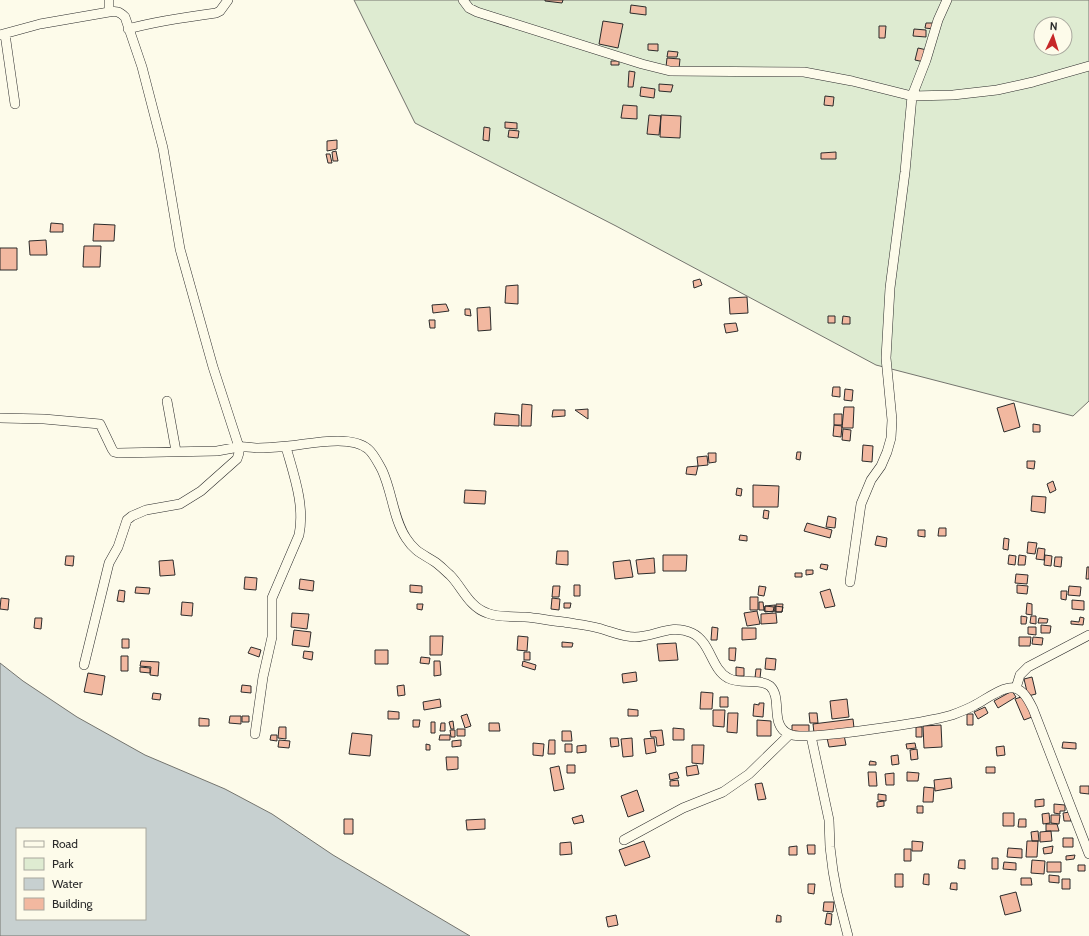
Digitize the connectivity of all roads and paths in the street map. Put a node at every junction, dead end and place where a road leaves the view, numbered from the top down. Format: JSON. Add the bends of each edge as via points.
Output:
{"nodes":[{"id":1,"x":109,"y":0,"type":"edge"},
{"id":2,"x":228,"y":0,"type":"edge"},
{"id":3,"x":463,"y":0,"type":"edge"},
{"id":4,"x":946,"y":0,"type":"edge"},
{"id":5,"x":109,"y":12,"type":"junction"},
{"id":6,"x":128,"y":29,"type":"junction"},
{"id":7,"x":3,"y":35,"type":"edge"},
{"id":8,"x":1089,"y":66,"type":"edge"},
{"id":9,"x":912,"y":96,"type":"junction"},
{"id":10,"x":15,"y":104,"type":"dead end"},
{"id":11,"x":167,"y":401,"type":"dead end"},
{"id":12,"x":0,"y":418,"type":"edge"},
{"id":13,"x":286,"y":446,"type":"junction"},
{"id":14,"x":239,"y":447,"type":"junction"},
{"id":15,"x":176,"y":451,"type":"junction"},
{"id":16,"x":850,"y":582,"type":"dead end"},
{"id":17,"x":1089,"y":635,"type":"edge"},
{"id":18,"x":84,"y":664,"type":"dead end"},
{"id":19,"x":1016,"y":688,"type":"junction"},
{"id":20,"x":255,"y":734,"type":"dead end"},
{"id":21,"x":789,"y":735,"type":"junction"},
{"id":22,"x":811,"y":736,"type":"junction"},
{"id":23,"x":624,"y":840,"type":"dead end"},
{"id":24,"x":1089,"y":854,"type":"edge"},
{"id":25,"x":848,"y":936,"type":"edge"}],
"edges":[{"from":1,"to":5,"type":"street"},
{"from":2,"to":6,"type":"street","via":[[216,13],[148,23]]},
{"from":3,"to":9,"type":"street","via":[[469,8],[477,12],[670,71],[804,72]]},
{"from":4,"to":9,"type":"street"},
{"from":5,"to":6,"type":"street","via":[[120,12],[125,17]]},
{"from":5,"to":7,"type":"street","via":[[40,24]]},
{"from":6,"to":14,"type":"street","via":[[142,67],[162,148],[180,249],[213,367]]},
{"from":7,"to":10,"type":"street"},
{"from":8,"to":9,"type":"street","via":[[997,90]]},
{"from":9,"to":16,"type":"street","via":[[890,288],[886,358],[892,420],[891,438],[884,459],[871,480],[862,504]]},
{"from":11,"to":15,"type":"street"},
{"from":12,"to":15,"type":"street","via":[[100,424],[114,452],[118,453]]},
{"from":13,"to":14,"type":"street"},
{"from":13,"to":20,"type":"street","via":[[300,497],[301,524],[299,536],[272,598],[272,637]]},
{"from":13,"to":21,"type":"street","via":[[327,441],[358,444],[368,448],[382,470],[399,525],[406,539],[417,552],[436,563],[475,606],[486,613],[598,628],[635,637],[666,629],[696,634],[721,672],[728,678],[770,686],[775,695],[777,718],[781,728]]},
{"from":14,"to":15,"type":"street","via":[[217,451]]},
{"from":14,"to":18,"type":"street","via":[[237,459],[201,491],[180,504],[146,510],[127,520],[110,563]]},
{"from":17,"to":19,"type":"street","via":[[1028,667],[1020,675]]},
{"from":19,"to":22,"type":"street","via":[[1004,689],[972,707],[951,715],[896,726]]},
{"from":19,"to":24,"type":"street","via":[[1025,695],[1034,709]]},
{"from":21,"to":22,"type":"street"},
{"from":21,"to":23,"type":"street","via":[[749,774],[723,792],[683,808]]},
{"from":22,"to":25,"type":"street","via":[[829,820],[837,893]]}]}
